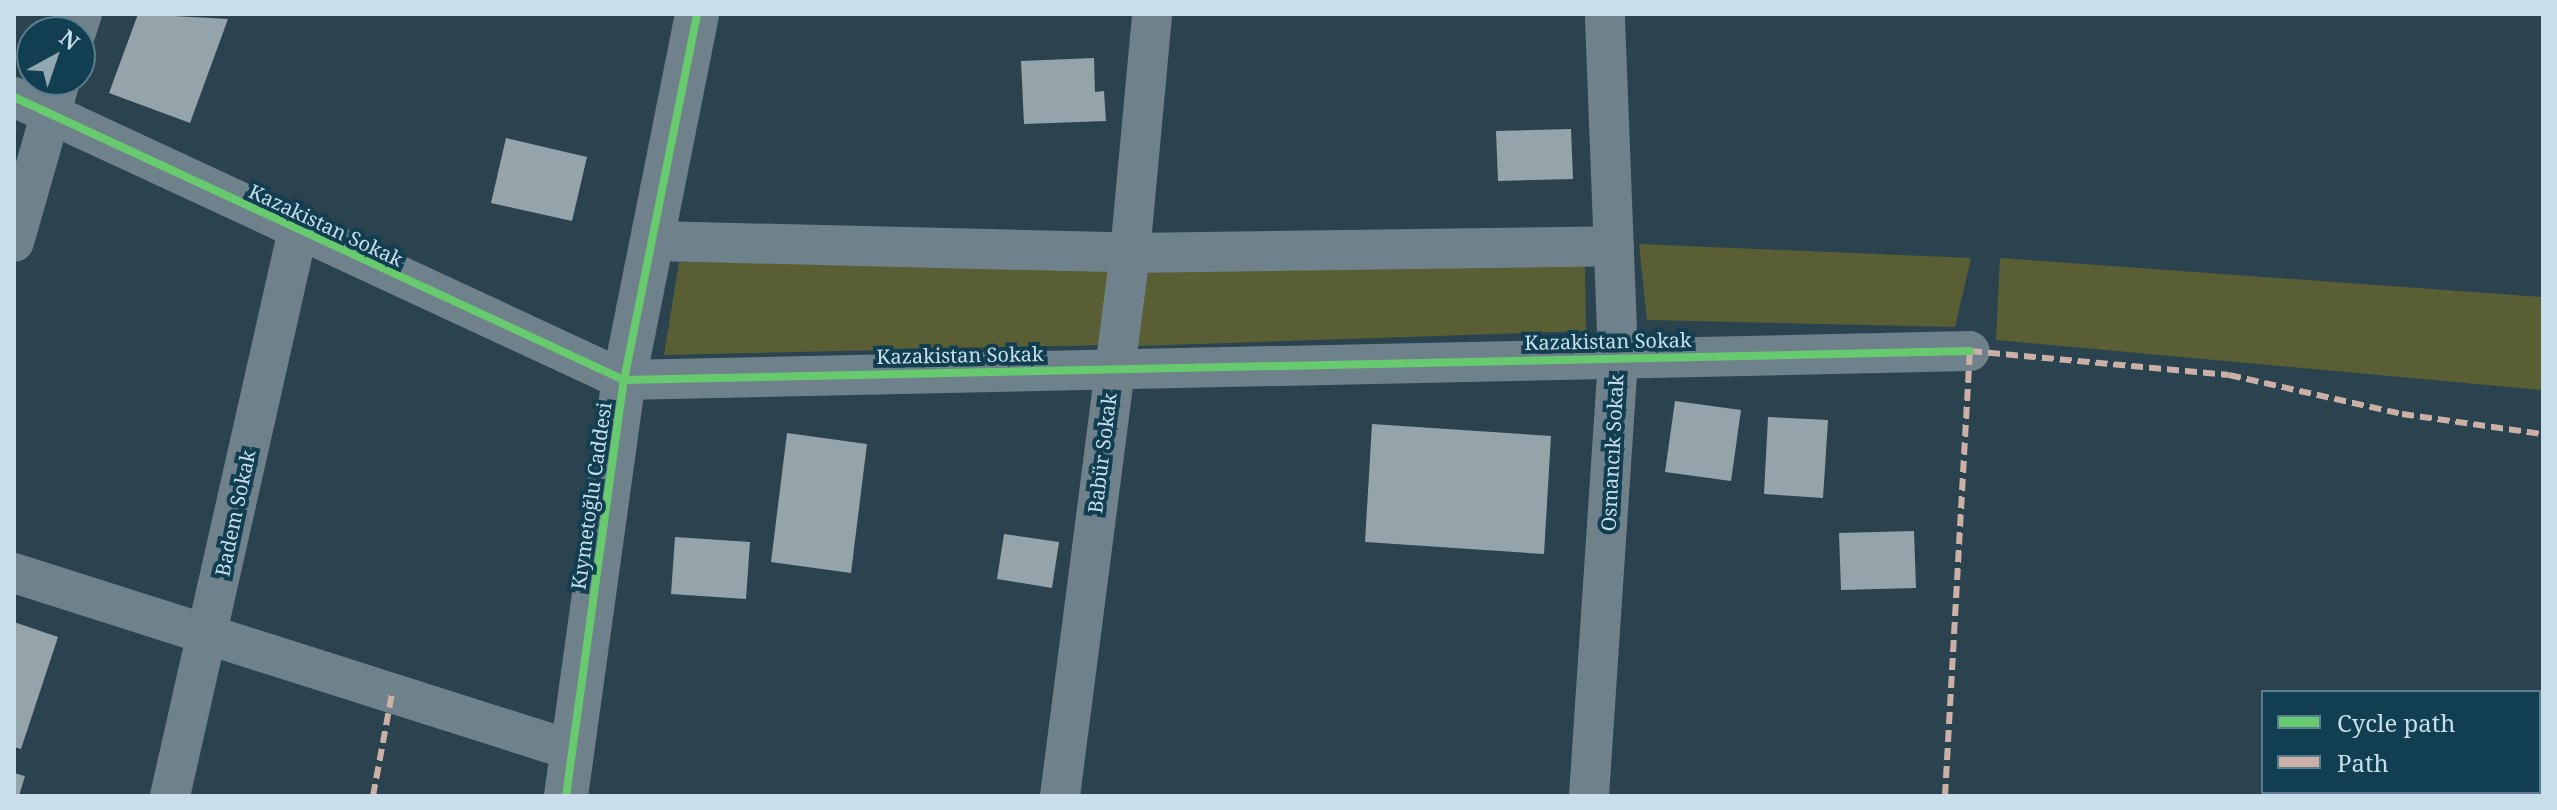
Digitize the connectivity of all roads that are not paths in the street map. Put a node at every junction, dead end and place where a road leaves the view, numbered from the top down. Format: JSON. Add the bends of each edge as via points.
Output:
{"nodes":[{"id":1,"x":697,"y":14,"type":"edge"},
{"id":2,"x":1152,"y":14,"type":"edge"},
{"id":3,"x":1605,"y":14,"type":"edge"},
{"id":4,"x":41,"y":97,"type":"edge"},
{"id":5,"x":298,"y":230,"type":"junction"},
{"id":6,"x":655,"y":241,"type":"junction"},
{"id":7,"x":14,"y":242,"type":"edge"},
{"id":8,"x":1614,"y":246,"type":"junction"},
{"id":9,"x":1130,"y":253,"type":"junction"},
{"id":10,"x":1970,"y":351,"type":"dead end"},
{"id":11,"x":1618,"y":357,"type":"junction"},
{"id":12,"x":1112,"y":367,"type":"junction"},
{"id":13,"x":624,"y":380,"type":"junction"},
{"id":14,"x":14,"y":573,"type":"edge"},
{"id":15,"x":209,"y":636,"type":"junction"},
{"id":16,"x":571,"y":750,"type":"junction"},
{"id":17,"x":170,"y":796,"type":"edge"},
{"id":18,"x":566,"y":796,"type":"edge"},
{"id":19,"x":1060,"y":796,"type":"edge"},
{"id":20,"x":1589,"y":796,"type":"edge"}],
"edges":[{"from":1,"to":6,"type":"street","name":"Kıymetoğlu Caddesi"},
{"from":2,"to":9,"type":"street","name":"Babür Sokak"},
{"from":3,"to":8,"type":"street","name":"Osmancık Sokak"},
{"from":4,"to":5,"type":"street","name":"Kazakistan Sokak"},
{"from":4,"to":7,"type":"street"},
{"from":5,"to":13,"type":"street","name":"Kazakistan Sokak"},
{"from":5,"to":15,"type":"street","name":"Badem Sokak"},
{"from":6,"to":9,"type":"street"},
{"from":6,"to":13,"type":"street","name":"Kıymetoğlu Caddesi"},
{"from":8,"to":9,"type":"street"},
{"from":8,"to":11,"type":"street","name":"Osmancık Sokak"},
{"from":9,"to":12,"type":"street","name":"Babür Sokak"},
{"from":10,"to":11,"type":"street","name":"Kazakistan Sokak"},
{"from":11,"to":12,"type":"street","name":"Kazakistan Sokak"},
{"from":11,"to":20,"type":"street","name":"Osmancık Sokak"},
{"from":12,"to":13,"type":"street","name":"Kazakistan Sokak"},
{"from":12,"to":19,"type":"street","name":"Babür Sokak"},
{"from":13,"to":16,"type":"street","name":"Kıymetoğlu Caddesi"},
{"from":14,"to":15,"type":"street"},
{"from":15,"to":16,"type":"street"},
{"from":15,"to":17,"type":"street","name":"Badem Sokak"},
{"from":16,"to":18,"type":"street","name":"Kıymetoğlu Caddesi"}]}
